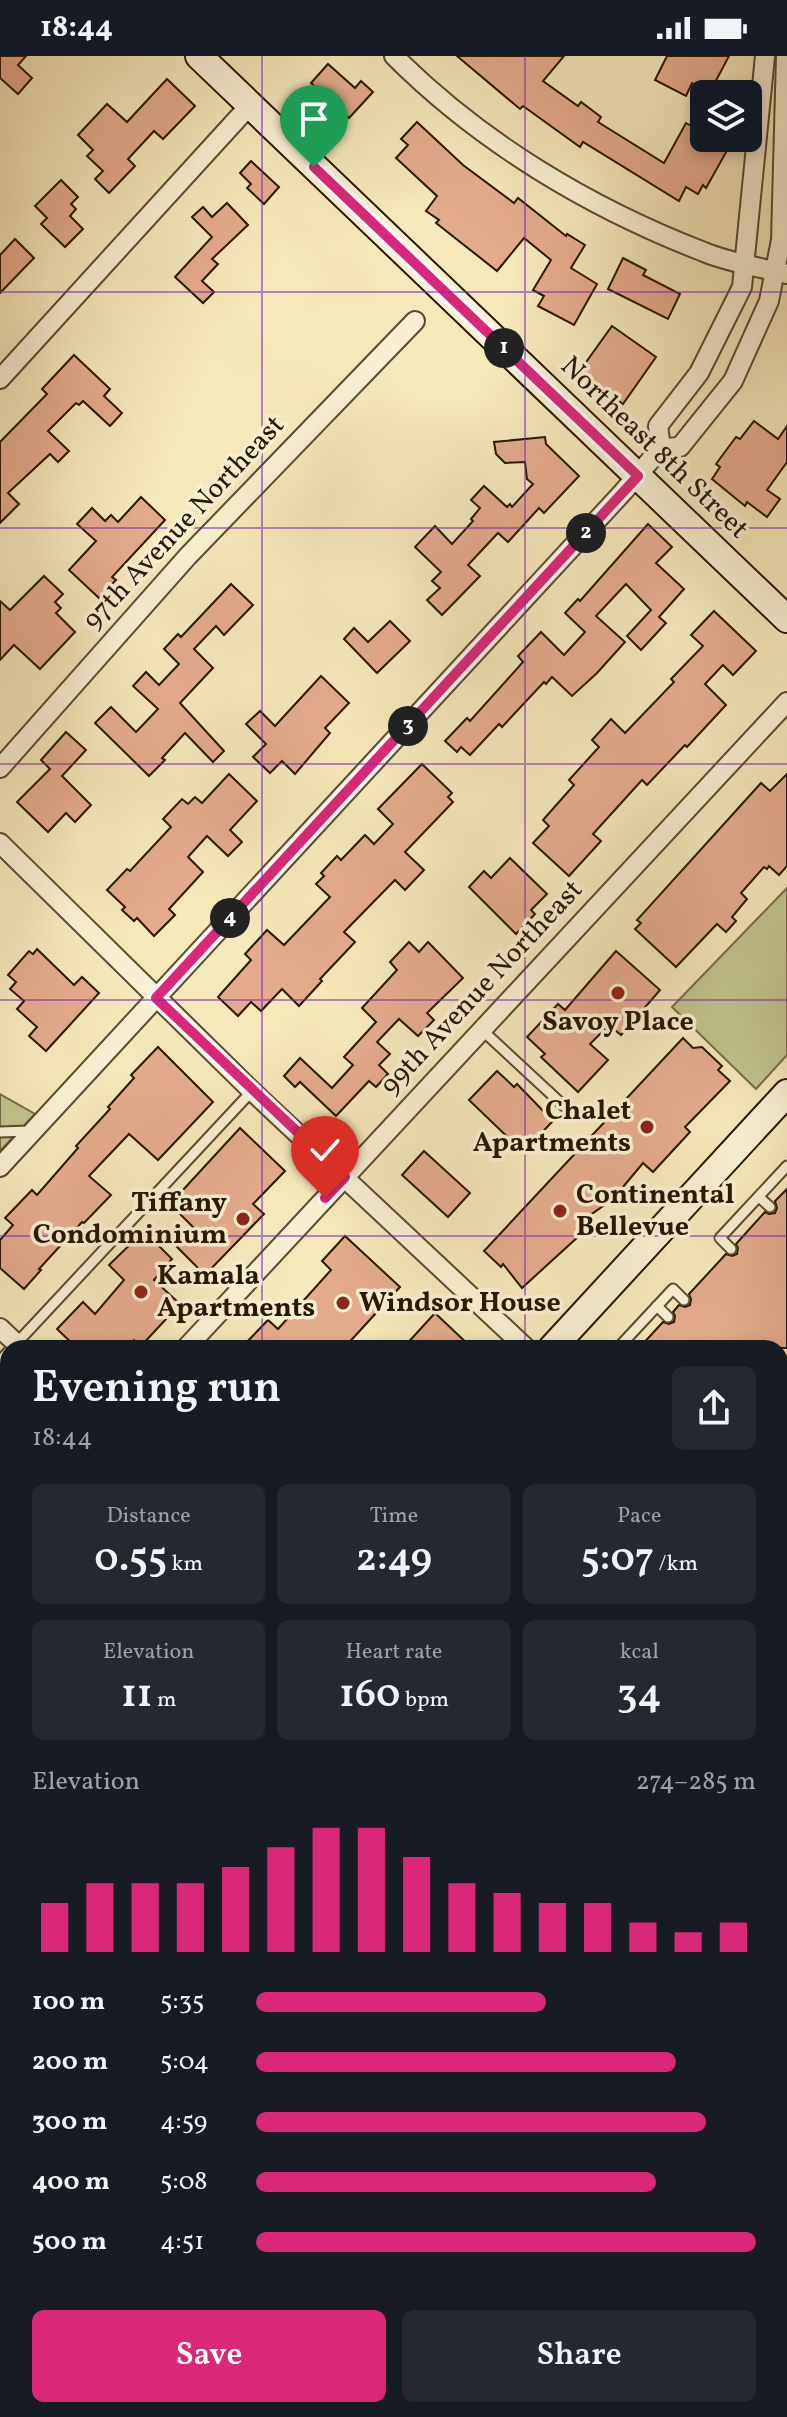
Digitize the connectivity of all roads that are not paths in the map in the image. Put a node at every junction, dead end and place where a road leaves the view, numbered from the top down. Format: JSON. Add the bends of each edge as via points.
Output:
{"nodes":[{"id":1,"x":199,"y":56,"type":"edge"},
{"id":2,"x":394,"y":56,"type":"edge"},
{"id":3,"x":765,"y":56,"type":"edge"},
{"id":4,"x":786,"y":56,"type":"edge"},
{"id":5,"x":250,"y":105,"type":"junction"},
{"id":6,"x":744,"y":263,"type":"junction"},
{"id":7,"x":781,"y":272,"type":"edge"},
{"id":8,"x":415,"y":321,"type":"dead end"},
{"id":9,"x":0,"y":379,"type":"edge"},
{"id":10,"x":661,"y":448,"type":"junction"},
{"id":11,"x":638,"y":476,"type":"junction"},
{"id":12,"x":787,"y":619,"type":"edge"},
{"id":13,"x":787,"y":702,"type":"edge"},
{"id":14,"x":0,"y":768,"type":"edge"},
{"id":15,"x":0,"y":843,"type":"edge"},
{"id":16,"x":156,"y":998,"type":"junction"},
{"id":17,"x":482,"y":1030,"type":"junction"},
{"id":18,"x":252,"y":1091,"type":"junction"},
{"id":19,"x":787,"y":1093,"type":"edge"},
{"id":20,"x":564,"y":1106,"type":"dead end"},
{"id":21,"x":33,"y":1131,"type":"junction"},
{"id":22,"x":0,"y":1132,"type":"edge"},
{"id":23,"x":787,"y":1166,"type":"edge"},
{"id":24,"x":0,"y":1167,"type":"edge"},
{"id":25,"x":345,"y":1177,"type":"junction"},
{"id":26,"x":759,"y":1197,"type":"junction"},
{"id":27,"x":770,"y":1207,"type":"dead end"},
{"id":28,"x":731,"y":1249,"type":"dead end"},
{"id":29,"x":684,"y":1300,"type":"dead end"},
{"id":30,"x":657,"y":1306,"type":"junction"},
{"id":31,"x":668,"y":1317,"type":"dead end"},
{"id":32,"x":21,"y":1340,"type":"edge"},
{"id":33,"x":193,"y":1340,"type":"edge"},
{"id":34,"x":518,"y":1340,"type":"edge"},
{"id":35,"x":559,"y":1340,"type":"edge"},
{"id":36,"x":630,"y":1340,"type":"edge"}],
"edges":[{"from":1,"to":5,"type":"main road","name":"Northeast 8th Street"},
{"from":2,"to":6,"type":"street","via":[[472,124],[577,193],[706,254]]},
{"from":3,"to":6,"type":"street"},
{"from":4,"to":7,"type":"street"},
{"from":5,"to":9,"type":"street"},
{"from":5,"to":11,"type":"main road","name":"Northeast 8th Street"},
{"from":6,"to":7,"type":"street"},
{"from":6,"to":10,"type":"street","via":[[742,287],[699,373],[658,426]]},
{"from":7,"to":10,"type":"street","via":[[733,381],[680,447]]},
{"from":8,"to":14,"type":"street","name":"97th Avenue Northeast","via":[[188,556]]},
{"from":10,"to":11,"type":"street"},
{"from":11,"to":12,"type":"main road","name":"Northeast 8th Street"},
{"from":11,"to":16,"type":"street"},
{"from":13,"to":17,"type":"street","name":"99th Avenue Northeast"},
{"from":15,"to":16,"type":"street"},
{"from":16,"to":18,"type":"street"},
{"from":16,"to":21,"type":"street"},
{"from":17,"to":20,"type":"lane"},
{"from":17,"to":25,"type":"street","name":"99th Avenue Northeast"},
{"from":18,"to":25,"type":"street"},
{"from":18,"to":32,"type":"lane"},
{"from":19,"to":35,"type":"main road"},
{"from":21,"to":22,"type":"lane"},
{"from":21,"to":24,"type":"street"},
{"from":23,"to":26,"type":"lane"},
{"from":25,"to":33,"type":"street","name":"99th Avenue Northeast"},
{"from":25,"to":34,"type":"street"},
{"from":26,"to":27,"type":"lane"},
{"from":26,"to":28,"type":"lane","via":[[720,1238]]},
{"from":29,"to":30,"type":"lane","via":[[673,1289]]},
{"from":30,"to":31,"type":"lane"},
{"from":30,"to":36,"type":"lane"}]}
